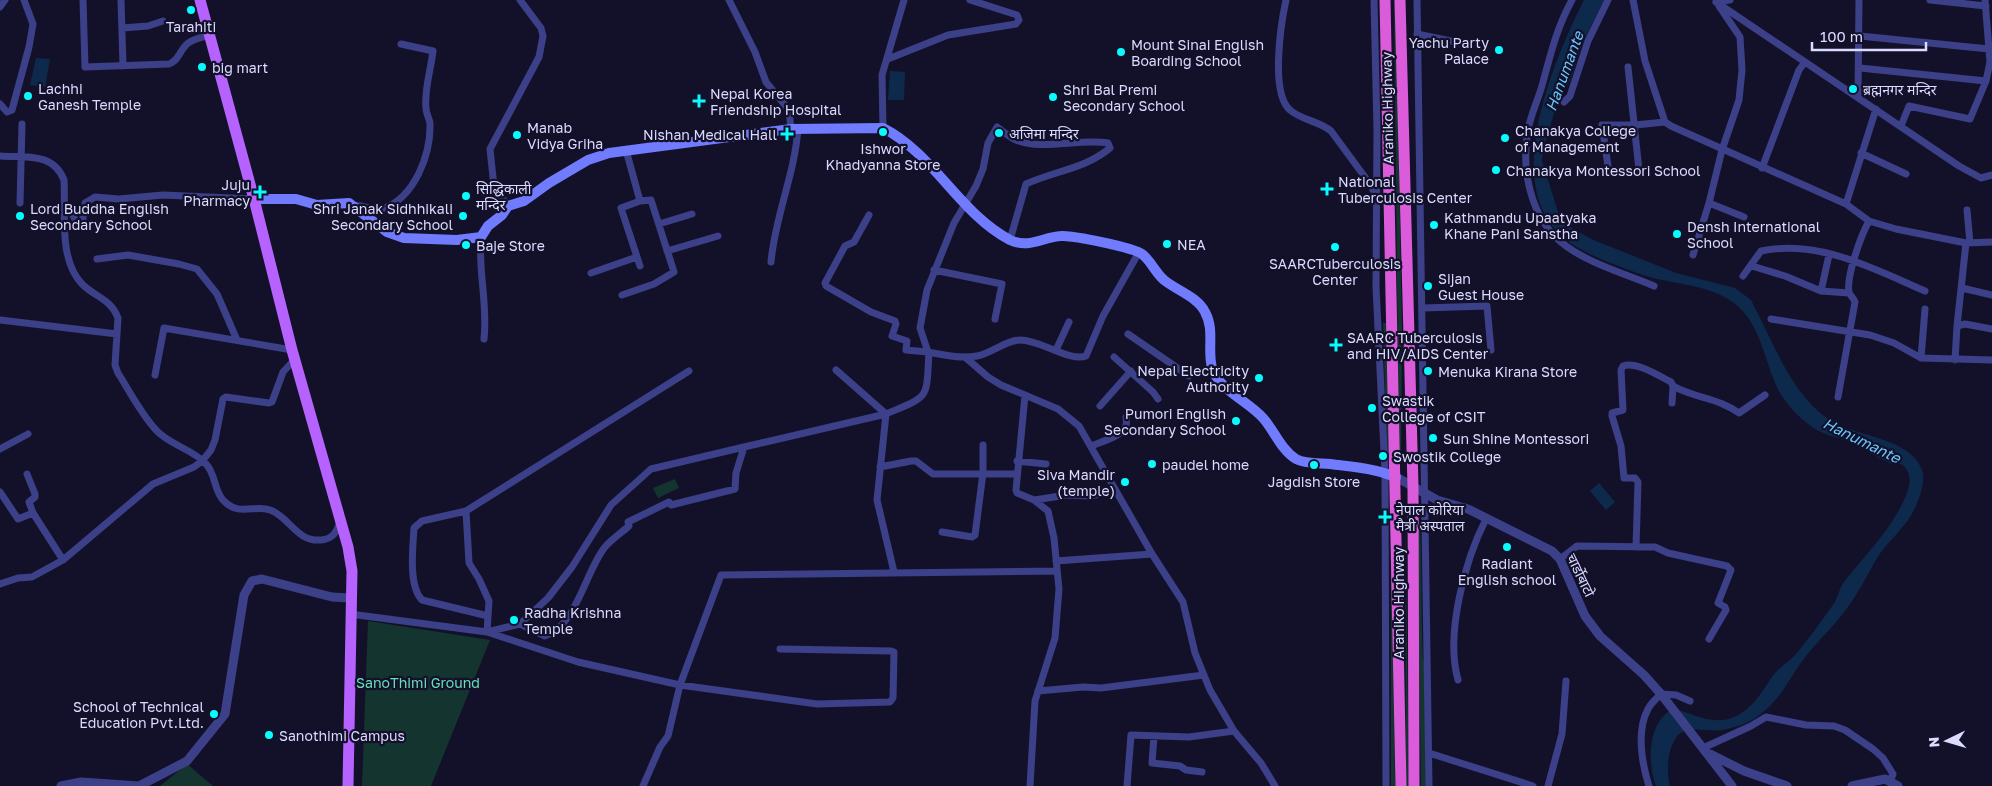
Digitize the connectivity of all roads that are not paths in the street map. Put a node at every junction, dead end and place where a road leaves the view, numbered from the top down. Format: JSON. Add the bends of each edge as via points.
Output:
{"nodes":[{"id":1,"x":5,"y":0,"type":"edge"},
{"id":2,"x":24,"y":0,"type":"edge"},
{"id":3,"x":83,"y":0,"type":"edge"},
{"id":4,"x":121,"y":0,"type":"edge"},
{"id":5,"x":200,"y":0,"type":"edge"},
{"id":6,"x":520,"y":0,"type":"edge"},
{"id":7,"x":729,"y":0,"type":"edge"},
{"id":8,"x":904,"y":0,"type":"edge"},
{"id":9,"x":970,"y":0,"type":"edge"},
{"id":10,"x":1286,"y":0,"type":"edge"},
{"id":11,"x":1374,"y":0,"type":"edge"},
{"id":12,"x":1385,"y":0,"type":"edge"},
{"id":13,"x":1400,"y":0,"type":"edge"},
{"id":14,"x":1417,"y":0,"type":"edge"},
{"id":15,"x":1572,"y":0,"type":"edge"},
{"id":16,"x":1608,"y":0,"type":"edge"},
{"id":17,"x":1633,"y":0,"type":"edge"},
{"id":18,"x":1730,"y":0,"type":"edge"},
{"id":19,"x":1859,"y":0,"type":"edge"},
{"id":20,"x":1930,"y":0,"type":"edge"},
{"id":21,"x":1714,"y":1,"type":"edge"},
{"id":22,"x":1986,"y":3,"type":"edge"},
{"id":23,"x":0,"y":7,"type":"edge"},
{"id":24,"x":163,"y":21,"type":"dead end"},
{"id":25,"x":122,"y":28,"type":"junction"},
{"id":26,"x":1417,"y":34,"type":"junction"},
{"id":27,"x":209,"y":35,"type":"junction"},
{"id":28,"x":1860,"y":36,"type":"junction"},
{"id":29,"x":401,"y":44,"type":"dead end"},
{"id":30,"x":1465,"y":44,"type":"dead end"},
{"id":31,"x":1989,"y":49,"type":"junction"},
{"id":32,"x":888,"y":59,"type":"junction"},
{"id":33,"x":1805,"y":62,"type":"junction"},
{"id":34,"x":123,"y":66,"type":"junction"},
{"id":35,"x":1628,"y":67,"type":"dead end"},
{"id":36,"x":1860,"y":68,"type":"junction"},
{"id":37,"x":1986,"y":81,"type":"junction"},
{"id":38,"x":1858,"y":98,"type":"junction"},
{"id":39,"x":1564,"y":102,"type":"dead end"},
{"id":40,"x":0,"y":104,"type":"edge"},
{"id":41,"x":1876,"y":109,"type":"junction"},
{"id":42,"x":1665,"y":122,"type":"junction"},
{"id":43,"x":22,"y":124,"type":"dead end"},
{"id":44,"x":1635,"y":125,"type":"junction"},
{"id":45,"x":1901,"y":126,"type":"junction"},
{"id":46,"x":794,"y":128,"type":"junction"},
{"id":47,"x":883,"y":128,"type":"junction"},
{"id":48,"x":626,"y":150,"type":"junction"},
{"id":49,"x":1722,"y":150,"type":"junction"},
{"id":50,"x":1861,"y":153,"type":"junction"},
{"id":51,"x":0,"y":156,"type":"edge"},
{"id":52,"x":22,"y":158,"type":"junction"},
{"id":53,"x":1762,"y":168,"type":"junction"},
{"id":54,"x":1639,"y":170,"type":"dead end"},
{"id":55,"x":1608,"y":173,"type":"dead end"},
{"id":56,"x":1906,"y":174,"type":"dead end"},
{"id":57,"x":1992,"y":175,"type":"edge"},
{"id":58,"x":65,"y":196,"type":"junction"},
{"id":59,"x":1376,"y":197,"type":"junction"},
{"id":60,"x":254,"y":199,"type":"junction"},
{"id":61,"x":640,"y":201,"type":"junction"},
{"id":62,"x":1709,"y":203,"type":"junction"},
{"id":63,"x":20,"y":204,"type":"dead end"},
{"id":64,"x":1846,"y":204,"type":"junction"},
{"id":65,"x":352,"y":206,"type":"junction"},
{"id":66,"x":508,"y":206,"type":"junction"},
{"id":67,"x":965,"y":206,"type":"junction"},
{"id":68,"x":1967,"y":210,"type":"dead end"},
{"id":69,"x":692,"y":214,"type":"dead end"},
{"id":70,"x":869,"y":215,"type":"dead end"},
{"id":71,"x":1744,"y":217,"type":"dead end"},
{"id":72,"x":1869,"y":221,"type":"junction"},
{"id":73,"x":658,"y":224,"type":"junction"},
{"id":74,"x":480,"y":236,"type":"junction"},
{"id":75,"x":718,"y":236,"type":"dead end"},
{"id":76,"x":1010,"y":240,"type":"junction"},
{"id":77,"x":1992,"y":242,"type":"edge"},
{"id":78,"x":1968,"y":243,"type":"junction"},
{"id":79,"x":667,"y":251,"type":"junction"},
{"id":80,"x":1139,"y":252,"type":"junction"},
{"id":81,"x":1693,"y":255,"type":"dead end"},
{"id":82,"x":1829,"y":255,"type":"junction"},
{"id":83,"x":637,"y":257,"type":"junction"},
{"id":84,"x":97,"y":259,"type":"dead end"},
{"id":85,"x":1854,"y":261,"type":"junction"},
{"id":86,"x":771,"y":262,"type":"dead end"},
{"id":87,"x":640,"y":266,"type":"dead end"},
{"id":88,"x":1752,"y":266,"type":"junction"},
{"id":89,"x":934,"y":270,"type":"junction"},
{"id":90,"x":591,"y":272,"type":"dead end"},
{"id":91,"x":1743,"y":276,"type":"dead end"},
{"id":92,"x":1654,"y":286,"type":"dead end"},
{"id":93,"x":1962,"y":288,"type":"junction"},
{"id":94,"x":1821,"y":291,"type":"junction"},
{"id":95,"x":1925,"y":291,"type":"dead end"},
{"id":96,"x":1849,"y":293,"type":"junction"},
{"id":97,"x":1992,"y":294,"type":"edge"},
{"id":98,"x":622,"y":295,"type":"dead end"},
{"id":99,"x":1423,"y":308,"type":"junction"},
{"id":100,"x":1925,"y":309,"type":"dead end"},
{"id":101,"x":995,"y":319,"type":"dead end"},
{"id":102,"x":1771,"y":319,"type":"dead end"},
{"id":103,"x":0,"y":320,"type":"edge"},
{"id":104,"x":1070,"y":322,"type":"dead end"},
{"id":105,"x":1957,"y":326,"type":"junction"},
{"id":106,"x":1992,"y":329,"type":"edge"},
{"id":107,"x":1848,"y":333,"type":"junction"},
{"id":108,"x":117,"y":334,"type":"junction"},
{"id":109,"x":1128,"y":334,"type":"dead end"},
{"id":110,"x":484,"y":339,"type":"dead end"},
{"id":111,"x":236,"y":340,"type":"junction"},
{"id":112,"x":1056,"y":350,"type":"junction"},
{"id":113,"x":1491,"y":350,"type":"dead end"},
{"id":114,"x":928,"y":352,"type":"junction"},
{"id":115,"x":293,"y":354,"type":"junction"},
{"id":116,"x":965,"y":357,"type":"junction"},
{"id":117,"x":1114,"y":357,"type":"dead end"},
{"id":118,"x":1921,"y":358,"type":"junction"},
{"id":119,"x":1955,"y":360,"type":"junction"},
{"id":120,"x":1992,"y":360,"type":"edge"},
{"id":121,"x":836,"y":370,"type":"dead end"},
{"id":122,"x":689,"y":371,"type":"dead end"},
{"id":123,"x":1131,"y":372,"type":"junction"},
{"id":124,"x":155,"y":375,"type":"dead end"},
{"id":125,"x":1189,"y":376,"type":"dead end"},
{"id":126,"x":1673,"y":386,"type":"junction"},
{"id":127,"x":1025,"y":395,"type":"junction"},
{"id":128,"x":1765,"y":395,"type":"dead end"},
{"id":129,"x":1838,"y":397,"type":"dead end"},
{"id":130,"x":1158,"y":399,"type":"dead end"},
{"id":131,"x":1672,"y":403,"type":"dead end"},
{"id":132,"x":1100,"y":406,"type":"dead end"},
{"id":133,"x":1130,"y":413,"type":"dead end"},
{"id":134,"x":886,"y":414,"type":"junction"},
{"id":135,"x":28,"y":434,"type":"dead end"},
{"id":136,"x":983,"y":445,"type":"dead end"},
{"id":137,"x":1091,"y":446,"type":"junction"},
{"id":138,"x":744,"y":447,"type":"junction"},
{"id":139,"x":0,"y":450,"type":"edge"},
{"id":140,"x":203,"y":460,"type":"junction"},
{"id":141,"x":1017,"y":462,"type":"junction"},
{"id":142,"x":1046,"y":464,"type":"dead end"},
{"id":143,"x":880,"y":467,"type":"junction"},
{"id":144,"x":1385,"y":472,"type":"junction"},
{"id":145,"x":983,"y":473,"type":"junction"},
{"id":146,"x":27,"y":474,"type":"dead end"},
{"id":147,"x":1016,"y":474,"type":"junction"},
{"id":148,"x":1396,"y":476,"type":"junction"},
{"id":149,"x":1413,"y":486,"type":"junction"},
{"id":150,"x":1115,"y":491,"type":"junction"},
{"id":151,"x":0,"y":492,"type":"edge"},
{"id":152,"x":1423,"y":493,"type":"junction"},
{"id":153,"x":1034,"y":500,"type":"junction"},
{"id":154,"x":466,"y":511,"type":"junction"},
{"id":155,"x":33,"y":513,"type":"junction"},
{"id":156,"x":341,"y":518,"type":"junction"},
{"id":157,"x":1486,"y":519,"type":"junction"},
{"id":158,"x":942,"y":532,"type":"dead end"},
{"id":159,"x":331,"y":538,"type":"junction"},
{"id":160,"x":348,"y":547,"type":"junction"},
{"id":161,"x":1636,"y":548,"type":"junction"},
{"id":162,"x":1152,"y":554,"type":"junction"},
{"id":163,"x":1560,"y":559,"type":"junction"},
{"id":164,"x":62,"y":560,"type":"junction"},
{"id":165,"x":1056,"y":561,"type":"junction"},
{"id":166,"x":1057,"y":571,"type":"junction"},
{"id":167,"x":894,"y":572,"type":"junction"},
{"id":168,"x":0,"y":584,"type":"edge"},
{"id":169,"x":350,"y":598,"type":"junction"},
{"id":170,"x":350,"y":614,"type":"junction"},
{"id":171,"x":488,"y":616,"type":"junction"},
{"id":172,"x":520,"y":624,"type":"junction"},
{"id":173,"x":487,"y":632,"type":"junction"},
{"id":174,"x":1709,"y":639,"type":"dead end"},
{"id":175,"x":780,"y":649,"type":"dead end"},
{"id":176,"x":1204,"y":674,"type":"junction"},
{"id":177,"x":1458,"y":680,"type":"dead end"},
{"id":178,"x":1566,"y":681,"type":"dead end"},
{"id":179,"x":680,"y":685,"type":"junction"},
{"id":180,"x":1038,"y":691,"type":"junction"},
{"id":181,"x":1663,"y":696,"type":"junction"},
{"id":182,"x":1690,"y":702,"type":"dead end"},
{"id":183,"x":1234,"y":730,"type":"junction"},
{"id":184,"x":1154,"y":736,"type":"junction"},
{"id":185,"x":1706,"y":750,"type":"junction"},
{"id":186,"x":1429,"y":753,"type":"junction"},
{"id":187,"x":1202,"y":772,"type":"dead end"},
{"id":188,"x":1894,"y":783,"type":"edge"},
{"id":189,"x":61,"y":786,"type":"edge"},
{"id":190,"x":348,"y":786,"type":"edge"},
{"id":191,"x":643,"y":786,"type":"edge"},
{"id":192,"x":1030,"y":786,"type":"edge"},
{"id":193,"x":1127,"y":786,"type":"edge"},
{"id":194,"x":1275,"y":786,"type":"edge"},
{"id":195,"x":1386,"y":786,"type":"edge"},
{"id":196,"x":1401,"y":786,"type":"edge"},
{"id":197,"x":1414,"y":786,"type":"edge"},
{"id":198,"x":1429,"y":786,"type":"edge"},
{"id":199,"x":1533,"y":786,"type":"edge"},
{"id":200,"x":1548,"y":786,"type":"edge"},
{"id":201,"x":1649,"y":786,"type":"edge"},
{"id":202,"x":1732,"y":786,"type":"edge"},
{"id":203,"x":1787,"y":786,"type":"edge"},
{"id":204,"x":1852,"y":786,"type":"edge"}],
"edges":[{"from":1,"to":23,"type":"street"},
{"from":2,"to":40,"type":"street","via":[[33,24],[29,47],[12,110],[7,112]]},
{"from":3,"to":34,"type":"street","via":[[85,67]]},
{"from":4,"to":25,"type":"street"},
{"from":5,"to":27,"type":"main road"},
{"from":6,"to":66,"type":"street","via":[[541,28],[543,36],[539,57],[490,149],[494,188]]},
{"from":7,"to":46,"type":"street","via":[[766,82],[789,110]]},
{"from":8,"to":32,"type":"street"},
{"from":9,"to":32,"type":"street","via":[[1017,15],[1019,20],[1016,24],[948,35]]},
{"from":10,"to":59,"type":"street","via":[[1279,42],[1283,101],[1296,114],[1331,131]]},
{"from":11,"to":59,"type":"street"},
{"from":12,"to":148,"type":"highway","name":"Araniko Highway"},
{"from":13,"to":149,"type":"highway","name":"Araniko Highway"},
{"from":14,"to":26,"type":"street"},
{"from":15,"to":92,"type":"street","via":[[1551,46],[1528,130],[1527,173],[1536,210],[1547,229],[1577,253]]},
{"from":16,"to":39,"type":"street","via":[[1588,41],[1570,96]]},
{"from":17,"to":42,"type":"street","via":[[1645,61]]},
{"from":18,"to":21,"type":"street"},
{"from":19,"to":28,"type":"street"},
{"from":20,"to":22,"type":"street"},
{"from":21,"to":33,"type":"street"},
{"from":21,"to":49,"type":"street","via":[[1740,37],[1742,70],[1739,100]]},
{"from":22,"to":31,"type":"street"},
{"from":24,"to":25,"type":"street"},
{"from":25,"to":34,"type":"street"},
{"from":26,"to":30,"type":"street"},
{"from":26,"to":99,"type":"street"},
{"from":27,"to":34,"type":"street","via":[[185,45],[177,60],[169,64]]},
{"from":27,"to":60,"type":"main road"},
{"from":28,"to":31,"type":"street"},
{"from":28,"to":36,"type":"street"},
{"from":29,"to":65,"type":"street","via":[[433,51],[426,108],[430,121],[426,158],[412,184],[384,208]]},
{"from":31,"to":37,"type":"street"},
{"from":32,"to":47,"type":"street","via":[[882,85]]},
{"from":33,"to":38,"type":"street"},
{"from":33,"to":53,"type":"street","via":[[1799,70]]},
{"from":35,"to":44,"type":"street"},
{"from":36,"to":37,"type":"street"},
{"from":36,"to":38,"type":"street"},
{"from":37,"to":45,"type":"street","via":[[1970,119],[1911,106],[1907,108]]},
{"from":38,"to":41,"type":"street"},
{"from":41,"to":45,"type":"street"},
{"from":41,"to":50,"type":"street"},
{"from":42,"to":44,"type":"street"},
{"from":42,"to":49,"type":"street"},
{"from":43,"to":52,"type":"street"},
{"from":44,"to":54,"type":"street"},
{"from":44,"to":55,"type":"street","via":[[1602,125]]},
{"from":45,"to":57,"type":"street","via":[[1981,178]]},
{"from":46,"to":47,"type":"main road"},
{"from":46,"to":48,"type":"main road"},
{"from":46,"to":86,"type":"street","via":[[796,152],[779,212]]},
{"from":47,"to":67,"type":"main road","via":[[928,163]]},
{"from":48,"to":61,"type":"street"},
{"from":48,"to":66,"type":"main road","via":[[588,160],[524,201]]},
{"from":49,"to":53,"type":"street"},
{"from":49,"to":62,"type":"street"},
{"from":50,"to":56,"type":"street"},
{"from":50,"to":64,"type":"street"},
{"from":51,"to":52,"type":"street"},
{"from":52,"to":58,"type":"street","via":[[49,160],[57,166],[64,180]]},
{"from":52,"to":63,"type":"street"},
{"from":53,"to":64,"type":"street"},
{"from":58,"to":60,"type":"street","via":[[79,227],[85,203],[95,197],[163,195]]},
{"from":58,"to":108,"type":"street","via":[[69,260],[82,284],[113,308],[118,318]]},
{"from":59,"to":144,"type":"street","via":[[1376,287]]},
{"from":60,"to":65,"type":"main road","via":[[296,199],[317,205],[344,202]]},
{"from":60,"to":115,"type":"main road"},
{"from":61,"to":73,"type":"street","via":[[650,200]]},
{"from":61,"to":83,"type":"street","via":[[621,208]]},
{"from":62,"to":71,"type":"street"},
{"from":62,"to":81,"type":"street"},
{"from":64,"to":72,"type":"street"},
{"from":65,"to":74,"type":"main road","via":[[387,232],[404,238],[429,240]]},
{"from":66,"to":74,"type":"main road"},
{"from":67,"to":76,"type":"main road"},
{"from":67,"to":76,"type":"street","via":[[983,169],[988,143],[997,127],[1016,140],[1057,144],[1080,141],[1108,143],[1110,148],[1102,155],[1076,168],[1026,184]]},
{"from":67,"to":89,"type":"street"},
{"from":68,"to":78,"type":"street"},
{"from":69,"to":73,"type":"street"},
{"from":70,"to":114,"type":"street","via":[[854,242],[845,246],[826,286],[871,312],[895,321],[892,336],[907,341],[906,350]]},
{"from":72,"to":78,"type":"street"},
{"from":72,"to":85,"type":"street","via":[[1858,242]]},
{"from":73,"to":79,"type":"street"},
{"from":74,"to":110,"type":"street","via":[[481,288],[487,313]]},
{"from":75,"to":79,"type":"street"},
{"from":76,"to":80,"type":"main road","via":[[1033,244],[1068,236]]},
{"from":77,"to":78,"type":"street"},
{"from":78,"to":93,"type":"street"},
{"from":79,"to":98,"type":"street","via":[[674,272],[654,284]]},
{"from":80,"to":112,"type":"street","via":[[1103,316],[1086,356],[1073,356]]},
{"from":80,"to":144,"type":"main road","via":[[1166,281],[1205,311],[1216,376],[1264,419],[1292,456],[1308,462]]},
{"from":82,"to":85,"type":"street"},
{"from":82,"to":88,"type":"street","via":[[1791,248],[1765,250],[1758,254]]},
{"from":82,"to":94,"type":"street"},
{"from":83,"to":87,"type":"street"},
{"from":83,"to":90,"type":"street"},
{"from":84,"to":111,"type":"street","via":[[128,255],[197,269],[218,294]]},
{"from":85,"to":95,"type":"street"},
{"from":85,"to":96,"type":"street"},
{"from":88,"to":91,"type":"street"},
{"from":88,"to":94,"type":"street"},
{"from":89,"to":101,"type":"street","via":[[1002,284]]},
{"from":89,"to":114,"type":"street","via":[[920,328]]},
{"from":93,"to":97,"type":"street"},
{"from":93,"to":105,"type":"street"},
{"from":94,"to":96,"type":"street"},
{"from":96,"to":107,"type":"street","via":[[1854,302]]},
{"from":99,"to":113,"type":"street","via":[[1485,305]]},
{"from":99,"to":152,"type":"street"},
{"from":100,"to":118,"type":"street"},
{"from":102,"to":107,"type":"street"},
{"from":103,"to":108,"type":"street"},
{"from":104,"to":112,"type":"street"},
{"from":105,"to":106,"type":"street","via":[[1965,324]]},
{"from":105,"to":119,"type":"street"},
{"from":107,"to":118,"type":"street","via":[[1894,343]]},
{"from":107,"to":129,"type":"street"},
{"from":108,"to":140,"type":"street","via":[[115,365],[118,373],[157,431]]},
{"from":109,"to":125,"type":"street"},
{"from":111,"to":115,"type":"street"},
{"from":111,"to":124,"type":"street","via":[[164,328]]},
{"from":112,"to":116,"type":"street","via":[[1038,342],[1019,340],[977,356]]},
{"from":114,"to":116,"type":"street"},
{"from":114,"to":134,"type":"street","via":[[925,394],[919,400]]},
{"from":115,"to":140,"type":"street","via":[[272,402],[226,397],[223,400],[216,440]]},
{"from":115,"to":156,"type":"main road"},
{"from":116,"to":127,"type":"street","via":[[988,377]]},
{"from":117,"to":123,"type":"street"},
{"from":118,"to":119,"type":"street"},
{"from":119,"to":120,"type":"street"},
{"from":121,"to":134,"type":"street"},
{"from":122,"to":154,"type":"street"},
{"from":123,"to":130,"type":"street"},
{"from":123,"to":132,"type":"street"},
{"from":126,"to":128,"type":"street","via":[[1739,413]]},
{"from":126,"to":131,"type":"street"},
{"from":126,"to":161,"type":"street","via":[[1671,382],[1638,367],[1627,364],[1622,368],[1623,410],[1612,413],[1612,416],[1621,446],[1624,478],[1634,478],[1638,482]]},
{"from":127,"to":137,"type":"street","via":[[1058,409],[1079,426]]},
{"from":127,"to":141,"type":"street"},
{"from":133,"to":137,"type":"street","via":[[1123,429]]},
{"from":134,"to":138,"type":"street"},
{"from":134,"to":143,"type":"street"},
{"from":135,"to":139,"type":"street"},
{"from":136,"to":145,"type":"street"},
{"from":137,"to":150,"type":"street"},
{"from":138,"to":172,"type":"street","via":[[651,469],[611,505],[572,567],[548,598]]},
{"from":138,"to":172,"type":"street","via":[[736,473],[735,490],[671,505],[669,502],[628,522],[629,526],[605,547],[568,616],[554,633],[545,636]]},
{"from":140,"to":159,"type":"street","via":[[220,496],[229,505],[246,511],[269,509],[305,538]]},
{"from":140,"to":164,"type":"street","via":[[153,484]]},
{"from":141,"to":142,"type":"street"},
{"from":141,"to":147,"type":"street"},
{"from":143,"to":145,"type":"street","via":[[911,460],[933,474]]},
{"from":143,"to":167,"type":"street","via":[[877,500]]},
{"from":144,"to":148,"type":"main road"},
{"from":144,"to":195,"type":"street"},
{"from":145,"to":147,"type":"street"},
{"from":145,"to":158,"type":"street","via":[[975,536]]},
{"from":146,"to":155,"type":"street","via":[[35,494],[29,502]]},
{"from":147,"to":153,"type":"street","via":[[1017,493]]},
{"from":148,"to":149,"type":"street","name":"चार्डोबाटो"},
{"from":148,"to":196,"type":"highway","name":"Araniko Highway"},
{"from":149,"to":152,"type":"street","name":"चार्डोबाटो"},
{"from":149,"to":197,"type":"highway","name":"Araniko Highway"},
{"from":150,"to":153,"type":"street"},
{"from":150,"to":162,"type":"street"},
{"from":151,"to":155,"type":"street","via":[[18,518]]},
{"from":152,"to":157,"type":"street","name":"चार्डोबाटो"},
{"from":152,"to":186,"type":"street"},
{"from":153,"to":165,"type":"street","via":[[1045,507],[1051,518]]},
{"from":154,"to":171,"type":"street","via":[[469,563],[489,601]]},
{"from":154,"to":171,"type":"street","via":[[422,521],[414,528],[416,594],[422,600]]},
{"from":155,"to":164,"type":"street"},
{"from":156,"to":159,"type":"street"},
{"from":156,"to":160,"type":"main road"},
{"from":157,"to":163,"type":"street","name":"चार्डोबाटो","via":[[1552,551]]},
{"from":157,"to":177,"type":"street","via":[[1457,609],[1453,650]]},
{"from":159,"to":160,"type":"street"},
{"from":160,"to":169,"type":"main road","via":[[352,571]]},
{"from":161,"to":163,"type":"street","via":[[1577,546]]},
{"from":161,"to":174,"type":"street","via":[[1655,547],[1728,566],[1731,570],[1718,603],[1726,610]]},
{"from":162,"to":165,"type":"street"},
{"from":162,"to":176,"type":"street","via":[[1183,602]]},
{"from":163,"to":181,"type":"street","name":"चार्डोबाटो","via":[[1585,616],[1600,636]]},
{"from":164,"to":168,"type":"street","via":[[32,577]]},
{"from":165,"to":166,"type":"street"},
{"from":166,"to":167,"type":"street"},
{"from":166,"to":180,"type":"street","via":[[1059,601],[1054,638]]},
{"from":167,"to":179,"type":"street","via":[[721,575]]},
{"from":169,"to":170,"type":"main road"},
{"from":169,"to":189,"type":"street","via":[[332,597],[262,579],[252,581],[244,595],[225,714],[187,761],[139,786],[81,782]]},
{"from":170,"to":173,"type":"street"},
{"from":170,"to":190,"type":"main road"},
{"from":171,"to":173,"type":"street"},
{"from":172,"to":173,"type":"street"},
{"from":173,"to":179,"type":"street","via":[[578,662]]},
{"from":175,"to":179,"type":"street","via":[[894,652],[893,698],[890,702],[817,704]]},
{"from":176,"to":180,"type":"street","via":[[1101,688]]},
{"from":176,"to":183,"type":"street"},
{"from":178,"to":200,"type":"street","via":[[1562,734]]},
{"from":179,"to":191,"type":"street","via":[[668,736]]},
{"from":180,"to":192,"type":"street"},
{"from":181,"to":182,"type":"street","via":[[1676,694]]},
{"from":181,"to":185,"type":"street","name":"चार्डोबाटो"},
{"from":181,"to":201,"type":"street","via":[[1648,709],[1643,727],[1641,749]]},
{"from":183,"to":184,"type":"street","via":[[1189,737]]},
{"from":183,"to":194,"type":"street","via":[[1262,763]]},
{"from":184,"to":187,"type":"street","via":[[1152,763]]},
{"from":184,"to":193,"type":"street","via":[[1131,735]]},
{"from":185,"to":188,"type":"street","via":[[1766,717],[1806,726],[1834,726],[1855,736],[1882,758],[1893,774]]},
{"from":185,"to":202,"type":"street"},
{"from":185,"to":203,"type":"street","via":[[1744,771]]},
{"from":186,"to":198,"type":"street"},
{"from":186,"to":199,"type":"street"},
{"from":188,"to":204,"type":"street","via":[[1876,780]]}]}
